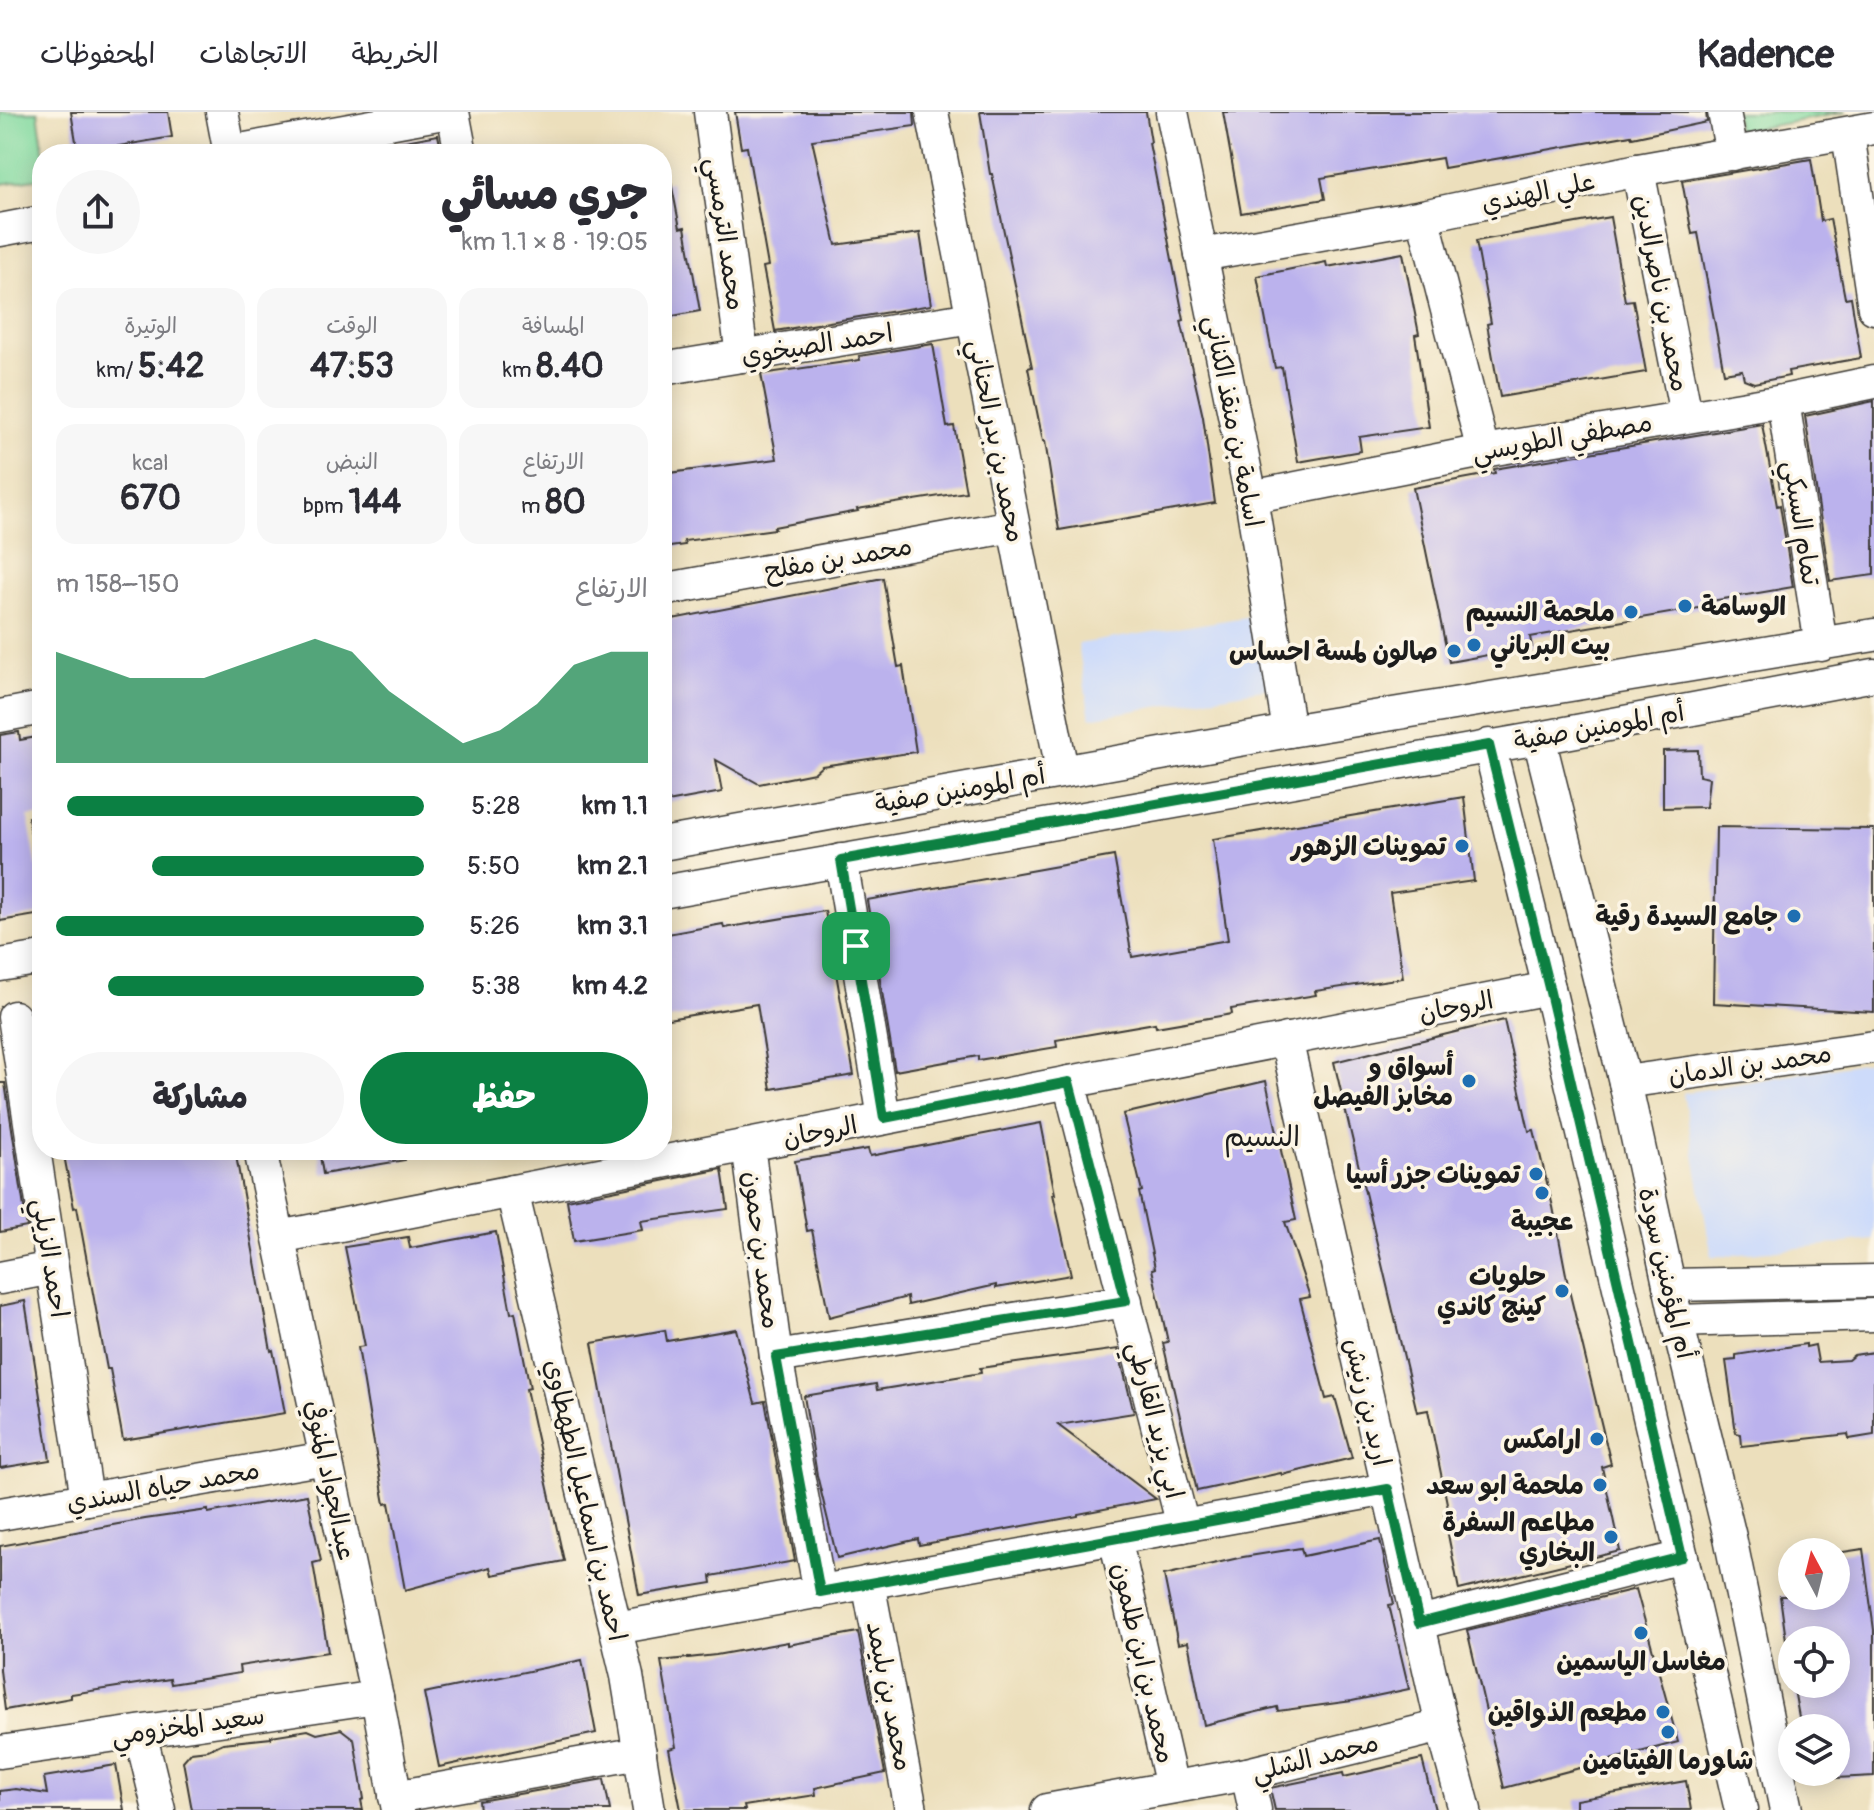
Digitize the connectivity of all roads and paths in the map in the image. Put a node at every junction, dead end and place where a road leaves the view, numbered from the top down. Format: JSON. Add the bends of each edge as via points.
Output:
{"nodes":[{"id":1,"x":222,"y":112,"type":"edge"},
{"id":2,"x":451,"y":112,"type":"edge"},
{"id":3,"x":710,"y":112,"type":"edge"},
{"id":4,"x":932,"y":112,"type":"edge"},
{"id":5,"x":1172,"y":112,"type":"edge"},
{"id":6,"x":1724,"y":112,"type":"edge"},
{"id":7,"x":1861,"y":131,"type":"edge"},
{"id":8,"x":228,"y":144,"type":"edge"},
{"id":9,"x":279,"y":144,"type":"edge"},
{"id":10,"x":459,"y":144,"type":"edge"},
{"id":11,"x":1732,"y":154,"type":"junction"},
{"id":12,"x":1638,"y":170,"type":"junction"},
{"id":13,"x":1423,"y":216,"type":"junction"},
{"id":14,"x":32,"y":224,"type":"edge"},
{"id":15,"x":0,"y":230,"type":"edge"},
{"id":16,"x":1201,"y":255,"type":"junction"},
{"id":17,"x":1874,"y":308,"type":"edge"},
{"id":18,"x":972,"y":318,"type":"junction"},
{"id":19,"x":742,"y":356,"type":"junction"},
{"id":20,"x":672,"y":367,"type":"edge"},
{"id":21,"x":1874,"y":382,"type":"edge"},
{"id":22,"x":1783,"y":401,"type":"junction"},
{"id":23,"x":1686,"y":415,"type":"junction"},
{"id":24,"x":1483,"y":451,"type":"junction"},
{"id":25,"x":1251,"y":497,"type":"junction"},
{"id":26,"x":1013,"y":526,"type":"junction"},
{"id":27,"x":672,"y":588,"type":"edge"},
{"id":28,"x":1874,"y":635,"type":"edge"},
{"id":29,"x":1821,"y":645,"type":"junction"},
{"id":30,"x":1874,"y":675,"type":"edge"},
{"id":31,"x":32,"y":710,"type":"edge"},
{"id":32,"x":0,"y":716,"type":"edge"},
{"id":33,"x":1289,"y":731,"type":"junction"},
{"id":34,"x":1539,"y":738,"type":"junction"},
{"id":35,"x":1489,"y":745,"type":"junction"},
{"id":36,"x":1062,"y":770,"type":"junction"},
{"id":37,"x":672,"y":842,"type":"edge"},
{"id":38,"x":841,"y":860,"type":"junction"},
{"id":39,"x":672,"y":890,"type":"edge"},
{"id":40,"x":32,"y":960,"type":"edge"},
{"id":41,"x":0,"y":965,"type":"edge"},
{"id":42,"x":1549,"y":988,"type":"junction"},
{"id":43,"x":19,"y":1015,"type":"edge"},
{"id":44,"x":1286,"y":1039,"type":"junction"},
{"id":45,"x":1874,"y":1047,"type":"edge"},
{"id":46,"x":1069,"y":1082,"type":"junction"},
{"id":47,"x":1625,"y":1082,"type":"junction"},
{"id":48,"x":32,"y":1115,"type":"edge"},
{"id":49,"x":884,"y":1118,"type":"junction"},
{"id":50,"x":748,"y":1145,"type":"junction"},
{"id":51,"x":38,"y":1160,"type":"edge"},
{"id":52,"x":262,"y":1160,"type":"edge"},
{"id":53,"x":671,"y":1160,"type":"edge"},
{"id":54,"x":672,"y":1160,"type":"edge"},
{"id":55,"x":512,"y":1191,"type":"junction"},
{"id":56,"x":279,"y":1237,"type":"junction"},
{"id":57,"x":52,"y":1268,"type":"junction"},
{"id":58,"x":0,"y":1278,"type":"edge"},
{"id":59,"x":1874,"y":1281,"type":"edge"},
{"id":60,"x":1669,"y":1285,"type":"junction"},
{"id":61,"x":1126,"y":1301,"type":"junction"},
{"id":62,"x":1874,"y":1315,"type":"edge"},
{"id":63,"x":1677,"y":1321,"type":"junction"},
{"id":64,"x":776,"y":1357,"type":"junction"},
{"id":65,"x":326,"y":1458,"type":"junction"},
{"id":66,"x":1388,"y":1489,"type":"junction"},
{"id":67,"x":87,"y":1499,"type":"junction"},
{"id":68,"x":0,"y":1514,"type":"edge"},
{"id":69,"x":1183,"y":1526,"type":"junction"},
{"id":70,"x":1115,"y":1538,"type":"junction"},
{"id":71,"x":1682,"y":1557,"type":"junction"},
{"id":72,"x":868,"y":1582,"type":"junction"},
{"id":73,"x":820,"y":1592,"type":"junction"},
{"id":74,"x":1419,"y":1623,"type":"junction"},
{"id":75,"x":616,"y":1628,"type":"junction"},
{"id":76,"x":377,"y":1697,"type":"junction"},
{"id":77,"x":1442,"y":1726,"type":"junction"},
{"id":78,"x":140,"y":1732,"type":"junction"},
{"id":79,"x":0,"y":1752,"type":"edge"},
{"id":80,"x":640,"y":1753,"type":"junction"},
{"id":81,"x":1247,"y":1774,"type":"junction"},
{"id":82,"x":1172,"y":1787,"type":"junction"},
{"id":83,"x":397,"y":1804,"type":"edge"},
{"id":84,"x":159,"y":1810,"type":"edge"},
{"id":85,"x":649,"y":1810,"type":"edge"},
{"id":86,"x":911,"y":1810,"type":"edge"},
{"id":87,"x":1047,"y":1810,"type":"edge"},
{"id":88,"x":1255,"y":1810,"type":"edge"},
{"id":89,"x":1465,"y":1810,"type":"edge"},
{"id":90,"x":1741,"y":1810,"type":"edge"},
{"id":91,"x":1786,"y":1810,"type":"edge"}],
"edges":[{"from":1,"to":8,"type":"street"},
{"from":2,"to":9,"type":"street"},
{"from":2,"to":10,"type":"street"},
{"from":3,"to":19,"type":"street","name":"محمد الترمسي"},
{"from":4,"to":18,"type":"street","name":"محمد بن بدر الحناني"},
{"from":5,"to":16,"type":"street","name":"اسامة بن منقذ الكناني"},
{"from":6,"to":11,"type":"street"},
{"from":7,"to":11,"type":"street","name":"علي الهندي"},
{"from":7,"to":17,"type":"street"},
{"from":11,"to":12,"type":"street","name":"علي الهندي"},
{"from":12,"to":13,"type":"street","name":"علي الهندي"},
{"from":12,"to":23,"type":"street","name":"محمد بن ناصرالدين"},
{"from":13,"to":16,"type":"street","name":"علي الهندي"},
{"from":13,"to":24,"type":"street"},
{"from":14,"to":15,"type":"street"},
{"from":16,"to":25,"type":"street","name":"اسامة بن منقذ الكناني"},
{"from":18,"to":19,"type":"street","name":"احمد الصيخوي"},
{"from":18,"to":26,"type":"street","name":"محمد بن بدر الحناني"},
{"from":19,"to":20,"type":"street","name":"احمد الصيخوي"},
{"from":21,"to":22,"type":"street","name":"مصطفي الطويسي"},
{"from":22,"to":23,"type":"street","name":"مصطفي الطويسي"},
{"from":22,"to":29,"type":"street","name":"تمام السبكي"},
{"from":23,"to":24,"type":"street","name":"مصطفي الطويسي"},
{"from":24,"to":25,"type":"street","name":"مصطفي الطويسي"},
{"from":25,"to":33,"type":"street","name":"اسامة بن منقذ الكناني"},
{"from":26,"to":27,"type":"street","name":"محمد بن مفلح"},
{"from":26,"to":36,"type":"street","name":"محمد بن بدر الحناني"},
{"from":28,"to":29,"type":"street","name":"أم المومنين صفية"},
{"from":29,"to":33,"type":"street","name":"أم المومنين صفية"},
{"from":30,"to":34,"type":"street","name":"أم المومنين صفية"},
{"from":31,"to":32,"type":"street"},
{"from":33,"to":36,"type":"street","name":"أم المومنين صفية"},
{"from":34,"to":35,"type":"street","name":"أم المومنين صفية"},
{"from":34,"to":47,"type":"street","name":"أم المؤمنين سودة"},
{"from":35,"to":38,"type":"street","name":"أم المومنين صفية"},
{"from":35,"to":42,"type":"street","name":"أم المؤمنين سودة"},
{"from":36,"to":37,"type":"street","name":"أم المومنين صفية"},
{"from":38,"to":39,"type":"street","name":"أم المومنين صفية"},
{"from":38,"to":49,"type":"street"},
{"from":40,"to":41,"type":"street"},
{"from":42,"to":44,"type":"street","name":"الروحان"},
{"from":42,"to":71,"type":"street","name":"أم المؤمنين سودة"},
{"from":43,"to":48,"type":"street","name":"احمد الزيلي"},
{"from":44,"to":46,"type":"street","name":"الروحان"},
{"from":44,"to":66,"type":"street","name":"اربد بن رنيش"},
{"from":45,"to":47,"type":"street","name":"محمد بن الدمان"},
{"from":46,"to":49,"type":"street","name":"الروحان"},
{"from":46,"to":61,"type":"street","name":"ابي يزيد القارطي"},
{"from":47,"to":60,"type":"street","name":"أم المؤمنين سودة"},
{"from":49,"to":50,"type":"street","name":"الروحان"},
{"from":50,"to":54,"type":"street","name":"الروحان"},
{"from":50,"to":64,"type":"street","name":"محمد بن حمون"},
{"from":51,"to":57,"type":"street","name":"احمد الزيلي"},
{"from":52,"to":56,"type":"street","name":"عبدالجواد المنوفي"},
{"from":53,"to":55,"type":"street","name":"الروحان"},
{"from":55,"to":56,"type":"street","name":"الروحان"},
{"from":55,"to":75,"type":"street","name":"احمد بن اسماعيل الطهطاوي"},
{"from":56,"to":65,"type":"street","name":"عبدالجواد المنوفي"},
{"from":57,"to":58,"type":"street"},
{"from":57,"to":67,"type":"street","name":"احمد الزيلي"},
{"from":59,"to":60,"type":"street"},
{"from":60,"to":63,"type":"street","name":"أم المؤمنين سودة"},
{"from":61,"to":64,"type":"street"},
{"from":61,"to":69,"type":"street","name":"ابي يزيد القارطي"},
{"from":62,"to":63,"type":"street"},
{"from":63,"to":91,"type":"street","name":"أم المؤمنين سودة","via":[[1730,1537]]},
{"from":64,"to":73,"type":"street","name":"محمد بن حمون"},
{"from":65,"to":67,"type":"street","name":"محمد حياه السندي"},
{"from":65,"to":76,"type":"street","name":"عبدالجواد المنوفي"},
{"from":66,"to":69,"type":"street"},
{"from":66,"to":74,"type":"street","name":"اربد بن رنيش"},
{"from":67,"to":68,"type":"street","name":"محمد حياه السندي"},
{"from":69,"to":70,"type":"street"},
{"from":70,"to":72,"type":"street"},
{"from":70,"to":82,"type":"street","name":"محمد بن ابن طلمون"},
{"from":71,"to":74,"type":"street"},
{"from":71,"to":90,"type":"street","name":"أم المؤمنين سودة"},
{"from":72,"to":73,"type":"street"},
{"from":72,"to":86,"type":"street","name":"محمد بن بليمد"},
{"from":73,"to":75,"type":"street"},
{"from":74,"to":77,"type":"street","name":"اربد بن رنيش"},
{"from":75,"to":80,"type":"street","name":"احمد بن اسماعيل الطهطاوي"},
{"from":76,"to":78,"type":"street","name":"سعيد المخزومي"},
{"from":76,"to":83,"type":"street","name":"عبدالجواد المنوفي"},
{"from":77,"to":81,"type":"street","name":"محمد الشلي"},
{"from":77,"to":89,"type":"street","name":"اربد بن رنيش"},
{"from":78,"to":79,"type":"street","name":"سعيد المخزومي"},
{"from":78,"to":84,"type":"street"},
{"from":80,"to":83,"type":"street"},
{"from":80,"to":85,"type":"street","name":"احمد بن اسماعيل الطهطاوي"},
{"from":81,"to":82,"type":"street","name":"محمد الشلي"},
{"from":81,"to":88,"type":"street"},
{"from":82,"to":87,"type":"street","name":"محمد الشلي"}]}
